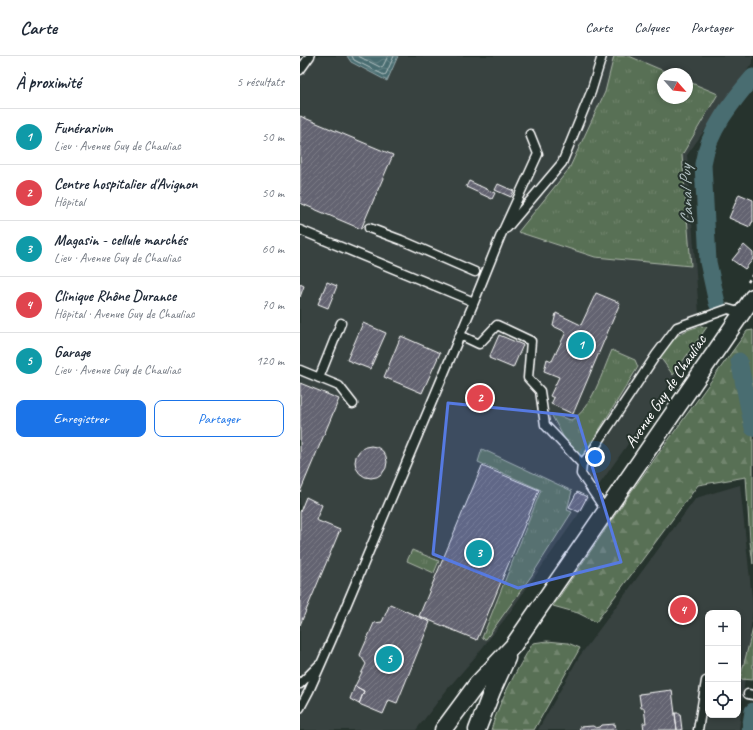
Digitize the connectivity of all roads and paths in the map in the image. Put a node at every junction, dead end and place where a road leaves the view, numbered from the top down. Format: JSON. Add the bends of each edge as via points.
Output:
{"nodes":[{"id":1,"x":310,"y":56,"type":"edge"},
{"id":2,"x":602,"y":56,"type":"edge"},
{"id":3,"x":300,"y":70,"type":"edge"},
{"id":4,"x":530,"y":134,"type":"dead end"},
{"id":5,"x":369,"y":228,"type":"dead end"},
{"id":6,"x":300,"y":230,"type":"edge"},
{"id":7,"x":501,"y":235,"type":"junction"},
{"id":8,"x":475,"y":272,"type":"dead end"},
{"id":9,"x":474,"y":302,"type":"junction"},
{"id":10,"x":746,"y":308,"type":"edge"},
{"id":11,"x":341,"y":323,"type":"dead end"},
{"id":12,"x":460,"y":335,"type":"junction"},
{"id":13,"x":300,"y":370,"type":"edge"},
{"id":14,"x":319,"y":378,"type":"junction"},
{"id":15,"x":353,"y":404,"type":"dead end"},
{"id":16,"x":582,"y":464,"type":"junction"},
{"id":17,"x":606,"y":511,"type":"junction"},
{"id":18,"x":513,"y":646,"type":"junction"},
{"id":19,"x":322,"y":662,"type":"junction"},
{"id":20,"x":706,"y":682,"type":"edge"},
{"id":21,"x":300,"y":684,"type":"edge"},
{"id":22,"x":300,"y":708,"type":"edge"},
{"id":23,"x":443,"y":730,"type":"edge"},
{"id":24,"x":477,"y":730,"type":"edge"},
{"id":25,"x":698,"y":730,"type":"edge"}],
"edges":[{"from":1,"to":3,"type":"lane"},
{"from":2,"to":7,"type":"lane","via":[[591,92],[562,163]]},
{"from":4,"to":7,"type":"lane","via":[[538,154]]},
{"from":5,"to":8,"type":"lane"},
{"from":6,"to":9,"type":"lane"},
{"from":7,"to":9,"type":"lane"},
{"from":9,"to":12,"type":"lane"},
{"from":10,"to":16,"type":"lane","via":[[728,309],[677,327]]},
{"from":10,"to":17,"type":"street","name":"Avenue Guy de Chauliac"},
{"from":11,"to":14,"type":"lane"},
{"from":12,"to":16,"type":"lane","via":[[480,344],[497,325],[531,341],[528,378],[540,391],[545,425]]},
{"from":12,"to":19,"type":"lane"},
{"from":13,"to":14,"type":"lane"},
{"from":14,"to":15,"type":"lane","via":[[339,386]]},
{"from":16,"to":17,"type":"lane","via":[[581,474]]},
{"from":17,"to":18,"type":"street","name":"Avenue Guy de Chauliac"},
{"from":18,"to":23,"type":"street","name":"Avenue Guy de Chauliac","via":[[477,684]]},
{"from":18,"to":24,"type":"street","name":"Avenue Guy de Chauliac"},
{"from":19,"to":21,"type":"lane"},
{"from":19,"to":22,"type":"lane"},
{"from":20,"to":25,"type":"lane"}]}
